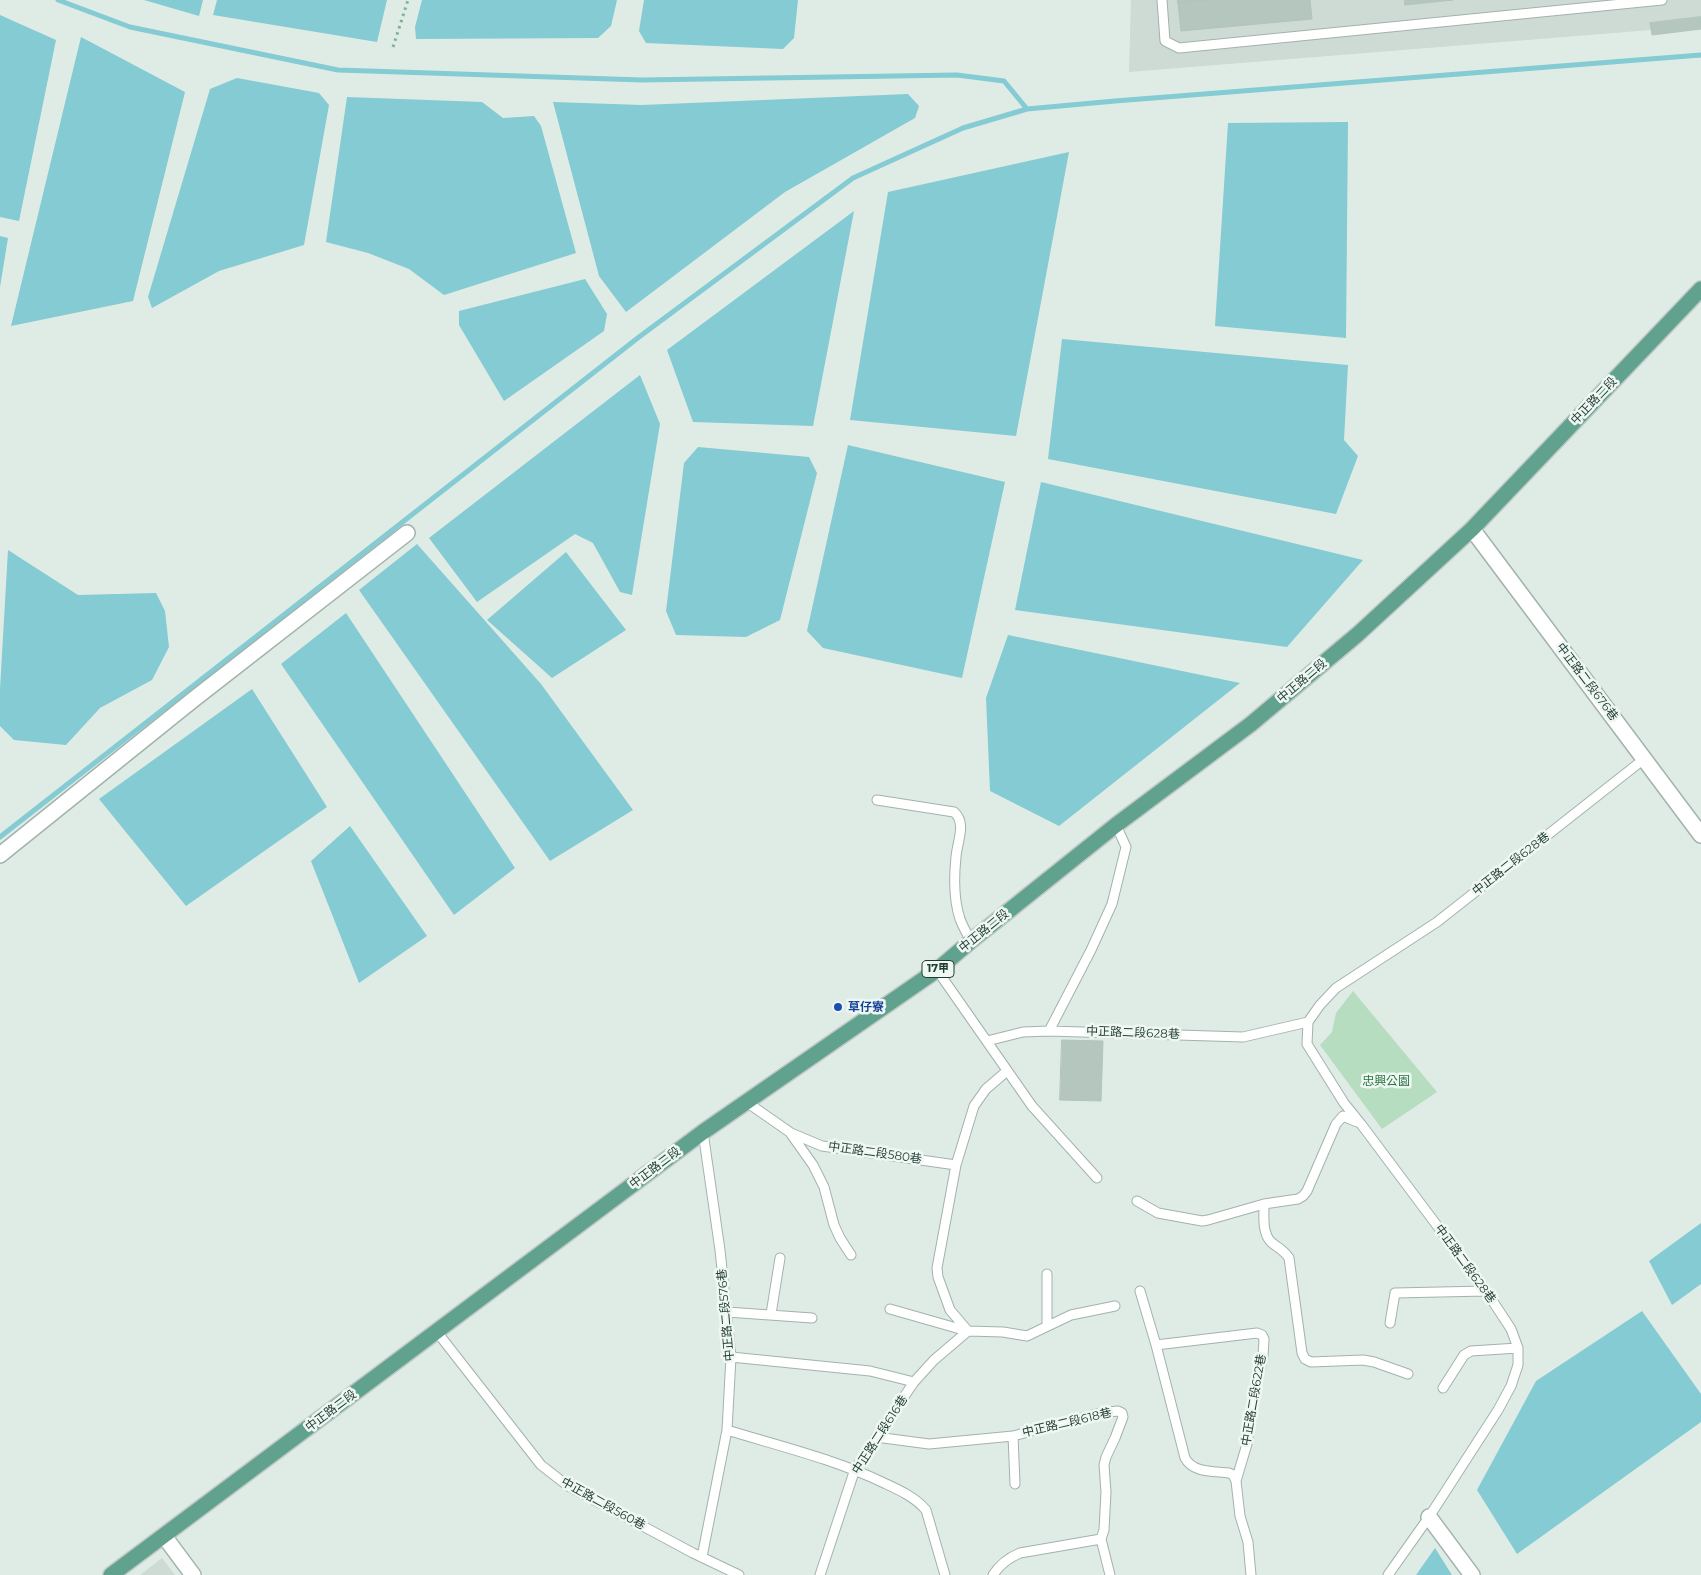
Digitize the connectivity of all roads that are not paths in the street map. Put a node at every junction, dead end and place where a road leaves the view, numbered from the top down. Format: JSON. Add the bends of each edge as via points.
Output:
{"nodes":[{"id":1,"x":1162,"y":0,"type":"edge"},
{"id":2,"x":1662,"y":0,"type":"edge"},
{"id":3,"x":1633,"y":1,"type":"edge"},
{"id":4,"x":1701,"y":289,"type":"edge"},
{"id":5,"x":1472,"y":529,"type":"junction"},
{"id":6,"x":407,"y":533,"type":"dead end"},
{"id":7,"x":1644,"y":759,"type":"junction"},
{"id":8,"x":878,"y":800,"type":"dead end"},
{"id":9,"x":1116,"y":825,"type":"junction"},
{"id":10,"x":1701,"y":835,"type":"edge"},
{"id":11,"x":0,"y":855,"type":"edge"},
{"id":12,"x":970,"y":941,"type":"junction"},
{"id":13,"x":937,"y":970,"type":"junction"},
{"id":14,"x":1308,"y":1022,"type":"junction"},
{"id":15,"x":1049,"y":1031,"type":"junction"},
{"id":16,"x":987,"y":1042,"type":"junction"},
{"id":17,"x":1006,"y":1071,"type":"junction"},
{"id":18,"x":745,"y":1102,"type":"junction"},
{"id":19,"x":1361,"y":1124,"type":"junction"},
{"id":20,"x":703,"y":1132,"type":"junction"},
{"id":21,"x":791,"y":1133,"type":"junction"},
{"id":22,"x":956,"y":1165,"type":"junction"},
{"id":23,"x":1097,"y":1178,"type":"dead end"},
{"id":24,"x":1137,"y":1201,"type":"dead end"},
{"id":25,"x":1264,"y":1204,"type":"junction"},
{"id":26,"x":851,"y":1255,"type":"dead end"},
{"id":27,"x":780,"y":1258,"type":"dead end"},
{"id":28,"x":1047,"y":1274,"type":"dead end"},
{"id":29,"x":1486,"y":1291,"type":"junction"},
{"id":30,"x":1140,"y":1292,"type":"dead end"},
{"id":31,"x":1115,"y":1306,"type":"dead end"},
{"id":32,"x":890,"y":1309,"type":"dead end"},
{"id":33,"x":727,"y":1312,"type":"junction"},
{"id":34,"x":771,"y":1314,"type":"junction"},
{"id":35,"x":812,"y":1318,"type":"dead end"},
{"id":36,"x":1390,"y":1322,"type":"dead end"},
{"id":37,"x":1047,"y":1326,"type":"junction"},
{"id":38,"x":968,"y":1331,"type":"junction"},
{"id":39,"x":437,"y":1332,"type":"junction"},
{"id":40,"x":1156,"y":1345,"type":"junction"},
{"id":41,"x":1518,"y":1348,"type":"junction"},
{"id":42,"x":731,"y":1357,"type":"junction"},
{"id":43,"x":1408,"y":1374,"type":"dead end"},
{"id":44,"x":914,"y":1382,"type":"junction"},
{"id":45,"x":1442,"y":1388,"type":"dead end"},
{"id":46,"x":726,"y":1430,"type":"junction"},
{"id":47,"x":1013,"y":1436,"type":"junction"},
{"id":48,"x":876,"y":1437,"type":"junction"},
{"id":49,"x":855,"y":1469,"type":"junction"},
{"id":50,"x":1236,"y":1481,"type":"junction"},
{"id":51,"x":1015,"y":1484,"type":"dead end"},
{"id":52,"x":1429,"y":1517,"type":"junction"},
{"id":53,"x":164,"y":1536,"type":"junction"},
{"id":54,"x":1101,"y":1539,"type":"junction"},
{"id":55,"x":702,"y":1557,"type":"junction"},
{"id":56,"x":111,"y":1575,"type":"edge"},
{"id":57,"x":193,"y":1575,"type":"edge"},
{"id":58,"x":739,"y":1575,"type":"edge"},
{"id":59,"x":820,"y":1575,"type":"edge"},
{"id":60,"x":945,"y":1575,"type":"edge"},
{"id":61,"x":993,"y":1575,"type":"edge"},
{"id":62,"x":1110,"y":1575,"type":"edge"},
{"id":63,"x":1251,"y":1575,"type":"edge"},
{"id":64,"x":1388,"y":1575,"type":"edge"},
{"id":65,"x":1472,"y":1575,"type":"edge"}],
"edges":[{"from":1,"to":3,"type":"lane","via":[[1165,41],[1179,48]]},
{"from":2,"to":3,"type":"lane"},
{"from":4,"to":5,"type":"main road","name":"中正路二段","number":"17甲"},
{"from":5,"to":7,"type":"street","name":"中正路二段676巷"},
{"from":5,"to":9,"type":"main road","name":"中正路二段","number":"17甲","via":[[1358,634],[1251,724]]},
{"from":6,"to":11,"type":"street"},
{"from":7,"to":10,"type":"street","name":"中正路二段676巷"},
{"from":7,"to":14,"type":"lane","name":"中正路二段628巷","via":[[1437,922],[1336,988]]},
{"from":8,"to":12,"type":"lane","via":[[954,812],[959,817],[956,892],[961,920]]},
{"from":9,"to":12,"type":"main road","name":"中正路二段","number":"17甲"},
{"from":9,"to":15,"type":"lane","via":[[1126,847],[1112,904]]},
{"from":12,"to":13,"type":"main road","name":"中正路二段","number":"17甲"},
{"from":13,"to":16,"type":"lane"},
{"from":13,"to":18,"type":"main road","name":"中正路二段","number":"17甲"},
{"from":14,"to":15,"type":"lane","name":"中正路二段628巷","via":[[1244,1037]]},
{"from":14,"to":19,"type":"lane","name":"中正路二段628巷","via":[[1307,1044],[1344,1104]]},
{"from":15,"to":16,"type":"lane","name":"中正路二段628巷","via":[[1023,1032]]},
{"from":16,"to":17,"type":"lane"},
{"from":17,"to":22,"type":"lane","via":[[986,1089],[974,1106]]},
{"from":17,"to":23,"type":"lane","via":[[1032,1106]]},
{"from":18,"to":20,"type":"main road","name":"中正路二段","number":"17甲"},
{"from":18,"to":21,"type":"lane","name":"中正路二段580巷"},
{"from":19,"to":25,"type":"lane","via":[[1343,1116],[1336,1124],[1303,1196]]},
{"from":19,"to":29,"type":"lane","name":"中正路二段628巷"},
{"from":20,"to":33,"type":"lane","name":"中正路二段576巷"},
{"from":20,"to":39,"type":"main road","name":"中正路二段","number":"17甲"},
{"from":21,"to":22,"type":"lane","name":"中正路二段580巷","via":[[822,1146]]},
{"from":21,"to":26,"type":"lane","via":[[824,1187],[834,1225]]},
{"from":22,"to":38,"type":"lane","via":[[937,1268],[950,1310]]},
{"from":24,"to":25,"type":"lane","via":[[1158,1213],[1194,1221]]},
{"from":25,"to":43,"type":"lane","via":[[1266,1236],[1289,1258],[1305,1359],[1311,1362],[1368,1361]]},
{"from":27,"to":34,"type":"lane"},
{"from":28,"to":37,"type":"lane"},
{"from":29,"to":36,"type":"lane","via":[[1395,1293]]},
{"from":29,"to":41,"type":"lane","name":"中正路二段628巷","via":[[1511,1330]]},
{"from":30,"to":40,"type":"lane"},
{"from":31,"to":37,"type":"lane","via":[[1071,1315]]},
{"from":32,"to":38,"type":"lane"},
{"from":33,"to":34,"type":"lane"},
{"from":33,"to":42,"type":"lane","name":"中正路二段576巷"},
{"from":34,"to":35,"type":"lane"},
{"from":37,"to":38,"type":"lane","via":[[1027,1336]]},
{"from":38,"to":44,"type":"lane","name":"中正路二段616巷"},
{"from":39,"to":53,"type":"main road","name":"中正路二段","number":"17甲"},
{"from":39,"to":55,"type":"lane","name":"中正路二段560巷","via":[[553,1476]]},
{"from":40,"to":50,"type":"lane","via":[[1189,1465],[1229,1473]]},
{"from":40,"to":50,"type":"lane","name":"中正路二段622巷","via":[[1262,1335],[1263,1357],[1247,1444]]},
{"from":41,"to":45,"type":"lane","via":[[1471,1350]]},
{"from":41,"to":52,"type":"lane","name":"中正路二段628巷","via":[[1518,1365],[1511,1386]]},
{"from":42,"to":44,"type":"lane","name":"中正路二段616巷","via":[[870,1371]]},
{"from":42,"to":46,"type":"lane","name":"中正路二段576巷"},
{"from":44,"to":48,"type":"lane","name":"中正路二段616巷"},
{"from":46,"to":49,"type":"lane"},
{"from":46,"to":55,"type":"lane","name":"中正路二段576巷"},
{"from":47,"to":48,"type":"lane","name":"中正路二段618巷","via":[[929,1444]]},
{"from":47,"to":51,"type":"lane"},
{"from":47,"to":54,"type":"lane","name":"中正路二段618巷","via":[[1100,1413],[1122,1413],[1104,1465],[1106,1492]]},
{"from":48,"to":49,"type":"lane","name":"中正路二段616巷"},
{"from":49,"to":59,"type":"lane","name":"中正路二段616巷"},
{"from":49,"to":60,"type":"lane","via":[[919,1502],[926,1510]]},
{"from":50,"to":63,"type":"lane","name":"中正路二段622巷"},
{"from":52,"to":64,"type":"lane","name":"中正路二段628巷"},
{"from":52,"to":65,"type":"street"},
{"from":53,"to":56,"type":"main road","name":"中正路二段","number":"17甲"},
{"from":53,"to":57,"type":"street"},
{"from":54,"to":61,"type":"lane","via":[[1020,1552]]},
{"from":54,"to":62,"type":"lane","name":"中正路二段618巷"},
{"from":55,"to":58,"type":"lane","name":"中正路二段560巷"}]}
